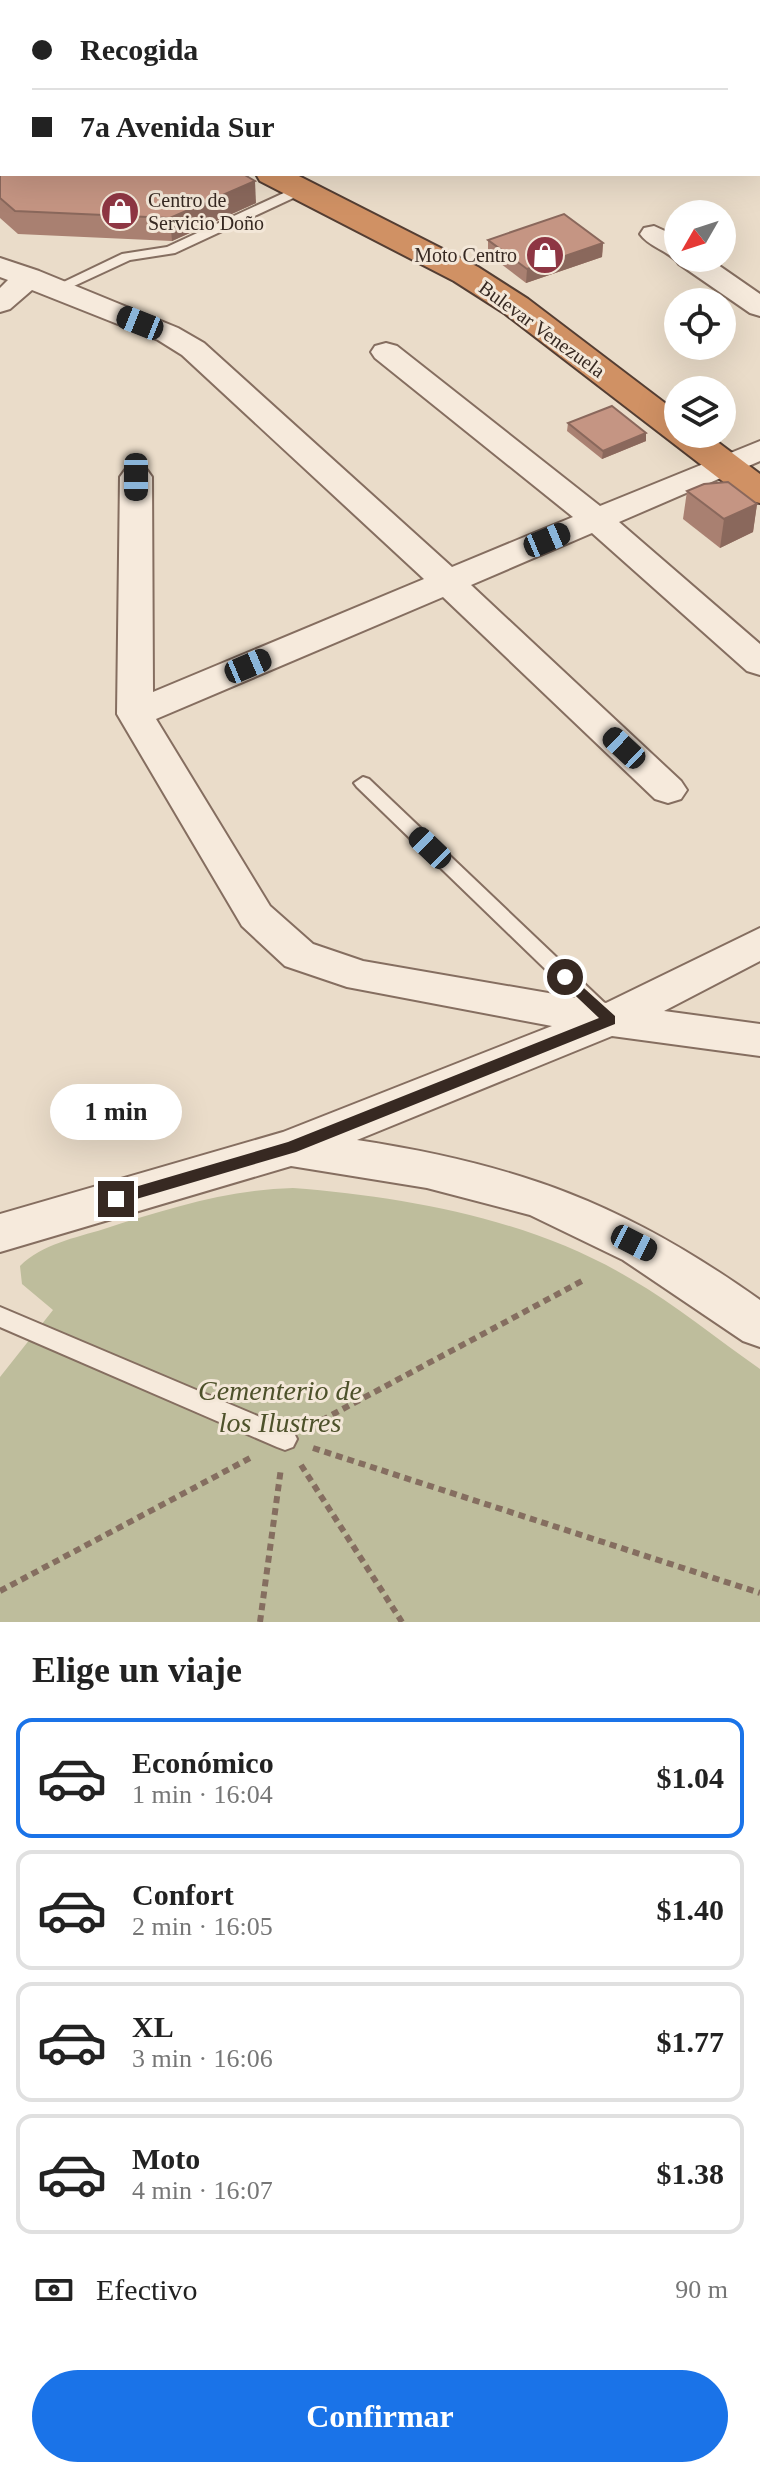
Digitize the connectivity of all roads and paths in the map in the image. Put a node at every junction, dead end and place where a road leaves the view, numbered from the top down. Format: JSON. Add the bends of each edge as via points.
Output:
{"nodes":[{"id":1,"x":285,"y":182,"type":"edge"},
{"id":2,"x":654,"y":234,"type":"dead end"},
{"id":3,"x":664,"y":241,"type":"edge"},
{"id":4,"x":0,"y":267,"type":"edge"},
{"id":5,"x":709,"y":272,"type":"edge"},
{"id":6,"x":42,"y":283,"type":"junction"},
{"id":7,"x":0,"y":303,"type":"edge"},
{"id":8,"x":760,"y":307,"type":"edge"},
{"id":9,"x":386,"y":352,"type":"dead end"},
{"id":10,"x":664,"y":419,"type":"edge"},
{"id":11,"x":703,"y":448,"type":"edge"},
{"id":12,"x":760,"y":450,"type":"edge"},
{"id":13,"x":725,"y":465,"type":"junction"},
{"id":14,"x":136,"y":477,"type":"dead end"},
{"id":15,"x":760,"y":492,"type":"edge"},
{"id":16,"x":596,"y":519,"type":"junction"},
{"id":17,"x":448,"y":582,"type":"junction"},
{"id":18,"x":760,"y":663,"type":"edge"},
{"id":19,"x":135,"y":714,"type":"junction"},
{"id":20,"x":363,"y":783,"type":"dead end"},
{"id":21,"x":668,"y":790,"type":"dead end"},
{"id":22,"x":760,"y":943,"type":"edge"},
{"id":23,"x":610,"y":1020,"type":"junction"},
{"id":24,"x":760,"y":1040,"type":"edge"},
{"id":25,"x":291,"y":1148,"type":"junction"},
{"id":26,"x":0,"y":1233,"type":"edge"},
{"id":27,"x":0,"y":1317,"type":"edge"},
{"id":28,"x":760,"y":1326,"type":"edge"},
{"id":29,"x":285,"y":1439,"type":"junction"},
{"id":30,"x":760,"y":1593,"type":"edge"},
{"id":31,"x":260,"y":1622,"type":"edge"},
{"id":32,"x":402,"y":1622,"type":"edge"}],
"edges":[{"from":1,"to":6,"type":"lane","via":[[170,250]]},
{"from":1,"to":10,"type":"highway","name":"Bulevar Venezuela","via":[[466,274]]},
{"from":2,"to":3,"type":"street"},
{"from":4,"to":6,"type":"street"},
{"from":5,"to":8,"type":"street"},
{"from":6,"to":7,"type":"street"},
{"from":6,"to":17,"type":"street","via":[[193,349]]},
{"from":9,"to":16,"type":"street"},
{"from":11,"to":13,"type":"highway"},
{"from":12,"to":13,"type":"street"},
{"from":13,"to":15,"type":"highway"},
{"from":13,"to":16,"type":"street"},
{"from":14,"to":19,"type":"street"},
{"from":16,"to":17,"type":"street"},
{"from":16,"to":18,"type":"street"},
{"from":17,"to":19,"type":"street"},
{"from":17,"to":21,"type":"street"},
{"from":19,"to":23,"type":"street","via":[[256,916],[299,955],[361,976]]},
{"from":20,"to":23,"type":"lane"},
{"from":22,"to":23,"type":"street"},
{"from":23,"to":24,"type":"street"},
{"from":23,"to":25,"type":"street"},
{"from":25,"to":26,"type":"street"},
{"from":25,"to":28,"type":"street","via":[[440,1172],[537,1199],[654,1254]]},
{"from":27,"to":29,"type":"lane"},
{"from":29,"to":30,"type":"path"},
{"from":29,"to":31,"type":"path"},
{"from":29,"to":32,"type":"path"}]}
